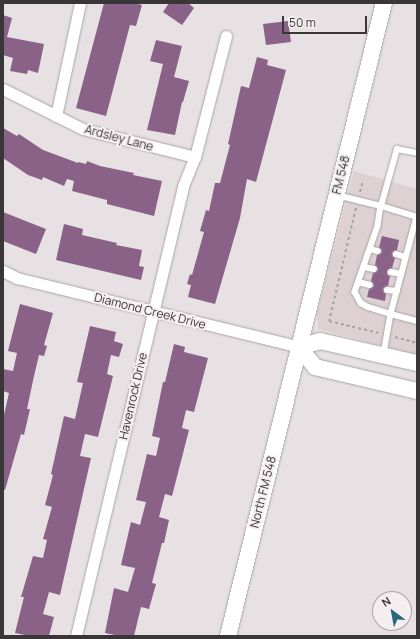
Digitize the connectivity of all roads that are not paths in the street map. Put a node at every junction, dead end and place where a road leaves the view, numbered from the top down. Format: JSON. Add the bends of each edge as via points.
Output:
{"nodes":[{"id":1,"x":80,"y":3,"type":"edge"},
{"id":2,"x":384,"y":3,"type":"edge"},
{"id":3,"x":226,"y":36,"type":"dead end"},
{"id":4,"x":3,"y":89,"type":"edge"},
{"id":5,"x":56,"y":116,"type":"junction"},
{"id":6,"x":417,"y":153,"type":"edge"},
{"id":7,"x":195,"y":157,"type":"junction"},
{"id":8,"x":336,"y":195,"type":"junction"},
{"id":9,"x":381,"y":206,"type":"junction"},
{"id":10,"x":416,"y":217,"type":"edge"},
{"id":11,"x":370,"y":249,"type":"junction"},
{"id":12,"x":378,"y":251,"type":"dead end"},
{"id":13,"x":396,"y":254,"type":"dead end"},
{"id":14,"x":405,"y":257,"type":"junction"},
{"id":15,"x":364,"y":267,"type":"junction"},
{"id":16,"x":374,"y":269,"type":"dead end"},
{"id":17,"x":3,"y":271,"type":"edge"},
{"id":18,"x":391,"y":272,"type":"dead end"},
{"id":19,"x":401,"y":274,"type":"junction"},
{"id":20,"x":358,"y":282,"type":"junction"},
{"id":21,"x":370,"y":285,"type":"dead end"},
{"id":22,"x":387,"y":290,"type":"dead end"},
{"id":23,"x":396,"y":291,"type":"junction"},
{"id":24,"x":154,"y":311,"type":"junction"},
{"id":25,"x":391,"y":314,"type":"junction"},
{"id":26,"x":417,"y":321,"type":"edge"},
{"id":27,"x":299,"y":347,"type":"junction"},
{"id":28,"x":383,"y":356,"type":"junction"},
{"id":29,"x":417,"y":363,"type":"edge"},
{"id":30,"x":417,"y":392,"type":"edge"},
{"id":31,"x":76,"y":636,"type":"edge"},
{"id":32,"x":228,"y":636,"type":"edge"}],
"edges":[{"from":1,"to":5,"type":"street"},
{"from":2,"to":8,"type":"main road","name":"FM 548","number":"FM 548"},
{"from":3,"to":7,"type":"street","name":"Havenrock Drive"},
{"from":4,"to":5,"type":"street","name":"Ardsley Lane"},
{"from":5,"to":7,"type":"street","name":"Ardsley Lane","via":[[83,129]]},
{"from":6,"to":9,"type":"lane","via":[[397,149]]},
{"from":7,"to":24,"type":"street","name":"Havenrock Drive","via":[[183,186]]},
{"from":8,"to":9,"type":"lane"},
{"from":8,"to":27,"type":"main road","name":"FM 548","number":"FM 548"},
{"from":9,"to":10,"type":"lane"},
{"from":9,"to":11,"type":"lane","via":[[378,226]]},
{"from":10,"to":14,"type":"lane"},
{"from":11,"to":12,"type":"lane"},
{"from":11,"to":15,"type":"lane"},
{"from":13,"to":14,"type":"lane"},
{"from":14,"to":19,"type":"lane"},
{"from":15,"to":16,"type":"lane"},
{"from":15,"to":20,"type":"lane"},
{"from":17,"to":24,"type":"street","name":"Diamond Creek Drive","via":[[17,278]]},
{"from":18,"to":19,"type":"lane"},
{"from":19,"to":23,"type":"lane"},
{"from":20,"to":21,"type":"lane"},
{"from":20,"to":25,"type":"lane","via":[[355,292],[362,303]]},
{"from":22,"to":23,"type":"lane"},
{"from":23,"to":25,"type":"lane"},
{"from":24,"to":27,"type":"street","name":"Diamond Creek Drive"},
{"from":24,"to":31,"type":"street","name":"Havenrock Drive"},
{"from":25,"to":26,"type":"lane"},
{"from":25,"to":28,"type":"lane"},
{"from":27,"to":28,"type":"main road","via":[[320,341]]},
{"from":27,"to":30,"type":"main road","via":[[315,367]]},
{"from":27,"to":32,"type":"main road","name":"North FM 548","number":"FM 548"},
{"from":28,"to":29,"type":"main road"}]}
